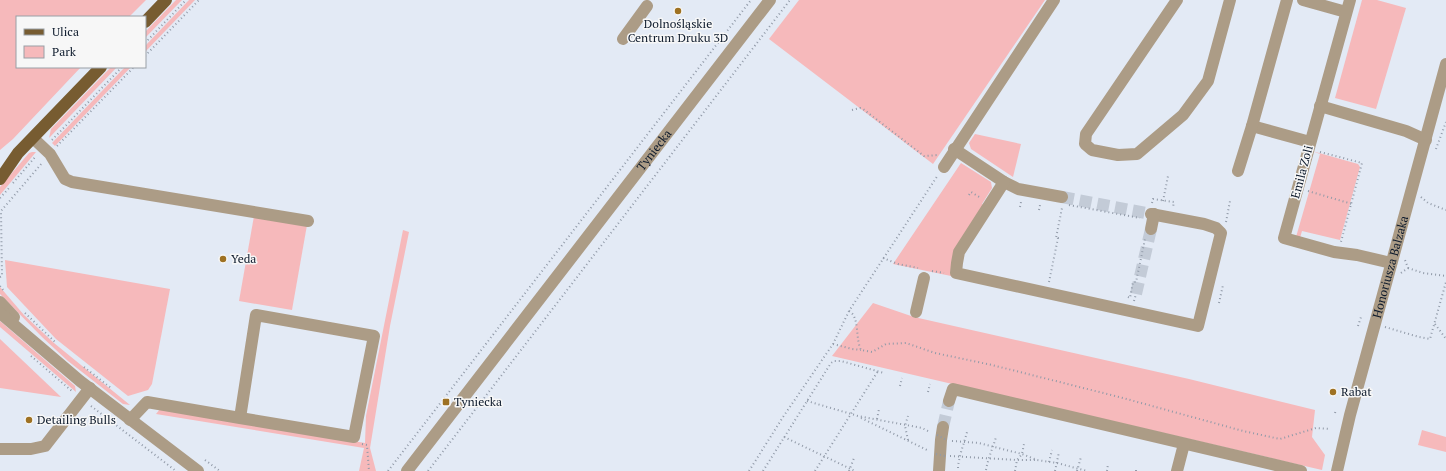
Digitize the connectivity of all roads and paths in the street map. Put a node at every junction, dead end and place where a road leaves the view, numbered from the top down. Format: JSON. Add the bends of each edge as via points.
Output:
{"nodes":[{"id":1,"x":166,"y":0,"type":"edge"},
{"id":2,"x":186,"y":0,"type":"edge"},
{"id":3,"x":198,"y":0,"type":"edge"},
{"id":4,"x":751,"y":0,"type":"edge"},
{"id":5,"x":770,"y":0,"type":"edge"},
{"id":6,"x":790,"y":0,"type":"edge"},
{"id":7,"x":1054,"y":0,"type":"edge"},
{"id":8,"x":1177,"y":0,"type":"edge"},
{"id":9,"x":1230,"y":0,"type":"edge"},
{"id":10,"x":1287,"y":0,"type":"edge"},
{"id":11,"x":1303,"y":0,"type":"edge"},
{"id":12,"x":647,"y":6,"type":"dead end"},
{"id":13,"x":1348,"y":6,"type":"edge"},
{"id":14,"x":146,"y":21,"type":"edge"},
{"id":15,"x":623,"y":39,"type":"dead end"},
{"id":16,"x":146,"y":42,"type":"edge"},
{"id":17,"x":146,"y":55,"type":"edge"},
{"id":18,"x":1446,"y":64,"type":"edge"},
{"id":19,"x":100,"y":68,"type":"edge"},
{"id":20,"x":121,"y":68,"type":"edge"},
{"id":21,"x":1320,"y":106,"type":"junction"},
{"id":22,"x":852,"y":110,"type":"dead end"},
{"id":23,"x":1252,"y":126,"type":"junction"},
{"id":24,"x":33,"y":138,"type":"junction"},
{"id":25,"x":1426,"y":140,"type":"junction"},
{"id":26,"x":51,"y":141,"type":"dead end"},
{"id":27,"x":1314,"y":147,"type":"junction"},
{"id":28,"x":953,"y":152,"type":"junction"},
{"id":29,"x":18,"y":154,"type":"junction"},
{"id":30,"x":38,"y":154,"type":"dead end"},
{"id":31,"x":944,"y":166,"type":"joint"},
{"id":32,"x":0,"y":167,"type":"edge"},
{"id":33,"x":1238,"y":171,"type":"dead end"},
{"id":34,"x":1168,"y":176,"type":"dead end"},
{"id":35,"x":0,"y":179,"type":"edge"},
{"id":36,"x":1004,"y":182,"type":"junction"},
{"id":37,"x":1307,"y":191,"type":"dead end"},
{"id":38,"x":1412,"y":191,"type":"junction"},
{"id":39,"x":968,"y":195,"type":"dead end"},
{"id":40,"x":1062,"y":197,"type":"tunnel mouth"},
{"id":41,"x":0,"y":198,"type":"edge"},
{"id":42,"x":985,"y":201,"type":"dead end"},
{"id":43,"x":1163,"y":201,"type":"junction"},
{"id":44,"x":1230,"y":201,"type":"dead end"},
{"id":45,"x":1352,"y":204,"type":"junction"},
{"id":46,"x":1172,"y":210,"type":"dead end"},
{"id":47,"x":1446,"y":210,"type":"edge"},
{"id":48,"x":1149,"y":213,"type":"junction"},
{"id":49,"x":308,"y":221,"type":"dead end"},
{"id":50,"x":1220,"y":230,"type":"junction"},
{"id":51,"x":1148,"y":234,"type":"joint"},
{"id":52,"x":1341,"y":244,"type":"dead end"},
{"id":53,"x":1391,"y":264,"type":"junction"},
{"id":54,"x":1408,"y":268,"type":"dead end"},
{"id":55,"x":1446,"y":276,"type":"edge"},
{"id":56,"x":924,"y":278,"type":"dead end"},
{"id":57,"x":1446,"y":282,"type":"edge"},
{"id":58,"x":1223,"y":285,"type":"dead end"},
{"id":59,"x":0,"y":286,"type":"edge"},
{"id":60,"x":1050,"y":294,"type":"junction"},
{"id":61,"x":3,"y":297,"type":"edge"},
{"id":62,"x":1219,"y":303,"type":"dead end"},
{"id":63,"x":21,"y":309,"type":"dead end"},
{"id":64,"x":1122,"y":310,"type":"junction"},
{"id":65,"x":849,"y":311,"type":"junction"},
{"id":66,"x":916,"y":312,"type":"dead end"},
{"id":67,"x":0,"y":313,"type":"edge"},
{"id":68,"x":1361,"y":317,"type":"dead end"},
{"id":69,"x":1374,"y":324,"type":"junction"},
{"id":70,"x":1435,"y":324,"type":"junction"},
{"id":71,"x":1358,"y":326,"type":"dead end"},
{"id":72,"x":1446,"y":339,"type":"edge"},
{"id":73,"x":55,"y":342,"type":"dead end"},
{"id":74,"x":37,"y":344,"type":"junction"},
{"id":75,"x":833,"y":344,"type":"junction"},
{"id":76,"x":861,"y":350,"type":"junction"},
{"id":77,"x":81,"y":365,"type":"dead end"},
{"id":78,"x":878,"y":371,"type":"junction"},
{"id":79,"x":884,"y":373,"type":"dead end"},
{"id":80,"x":902,"y":378,"type":"dead end"},
{"id":81,"x":930,"y":384,"type":"dead end"},
{"id":82,"x":900,"y":386,"type":"dead end"},
{"id":83,"x":90,"y":388,"type":"junction"},
{"id":84,"x":117,"y":392,"type":"dead end"},
{"id":85,"x":928,"y":392,"type":"dead end"},
{"id":86,"x":807,"y":401,"type":"junction"},
{"id":87,"x":950,"y":401,"type":"tunnel mouth"},
{"id":88,"x":879,"y":409,"type":"dead end"},
{"id":89,"x":850,"y":414,"type":"junction"},
{"id":90,"x":858,"y":416,"type":"junction"},
{"id":91,"x":908,"y":416,"type":"dead end"},
{"id":92,"x":240,"y":418,"type":"junction"},
{"id":93,"x":877,"y":419,"type":"junction"},
{"id":94,"x":130,"y":420,"type":"junction"},
{"id":95,"x":905,"y":426,"type":"junction"},
{"id":96,"x":1330,"y":429,"type":"dead end"},
{"id":97,"x":940,"y":431,"type":"junction"},
{"id":98,"x":967,"y":432,"type":"dead end"},
{"id":99,"x":784,"y":437,"type":"junction"},
{"id":100,"x":996,"y":437,"type":"dead end"},
{"id":101,"x":908,"y":441,"type":"junction"},
{"id":102,"x":965,"y":442,"type":"junction"},
{"id":103,"x":1024,"y":444,"type":"dead end"},
{"id":104,"x":1184,"y":444,"type":"junction"},
{"id":105,"x":993,"y":447,"type":"junction"},
{"id":106,"x":0,"y":449,"type":"edge"},
{"id":107,"x":1052,"y":450,"type":"dead end"},
{"id":108,"x":929,"y":451,"type":"dead end"},
{"id":109,"x":1059,"y":452,"type":"dead end"},
{"id":110,"x":936,"y":454,"type":"dead end"},
{"id":111,"x":1022,"y":454,"type":"junction"},
{"id":112,"x":824,"y":456,"type":"junction"},
{"id":113,"x":959,"y":457,"type":"junction"},
{"id":114,"x":1080,"y":457,"type":"dead end"},
{"id":115,"x":203,"y":458,"type":"dead end"},
{"id":116,"x":854,"y":458,"type":"dead end"},
{"id":117,"x":988,"y":458,"type":"junction"},
{"id":118,"x":1017,"y":460,"type":"junction"},
{"id":119,"x":1037,"y":460,"type":"junction"},
{"id":120,"x":1049,"y":462,"type":"junction"},
{"id":121,"x":1057,"y":463,"type":"junction"},
{"id":122,"x":1108,"y":464,"type":"dead end"},
{"id":123,"x":958,"y":468,"type":"dead end"},
{"id":124,"x":850,"y":470,"type":"edge"},
{"id":125,"x":986,"y":470,"type":"dead end"},
{"id":126,"x":1077,"y":470,"type":"edge"},
{"id":127,"x":198,"y":471,"type":"edge"},
{"id":128,"x":220,"y":471,"type":"edge"},
{"id":129,"x":388,"y":471,"type":"edge"},
{"id":130,"x":407,"y":471,"type":"edge"},
{"id":131,"x":428,"y":471,"type":"edge"},
{"id":132,"x":749,"y":471,"type":"edge"},
{"id":133,"x":763,"y":471,"type":"edge"},
{"id":134,"x":815,"y":471,"type":"edge"},
{"id":135,"x":855,"y":471,"type":"edge"},
{"id":136,"x":939,"y":471,"type":"edge"},
{"id":137,"x":1015,"y":471,"type":"edge"},
{"id":138,"x":1055,"y":471,"type":"edge"},
{"id":139,"x":1087,"y":471,"type":"edge"},
{"id":140,"x":1107,"y":471,"type":"edge"},
{"id":141,"x":1177,"y":471,"type":"edge"},
{"id":142,"x":1301,"y":471,"type":"edge"},
{"id":143,"x":1337,"y":471,"type":"edge"}],
"edges":[{"from":1,"to":14,"type":"main road"},
{"from":2,"to":16,"type":"path"},
{"from":3,"to":17,"type":"path"},
{"from":4,"to":129,"type":"path"},
{"from":5,"to":130,"type":"street","name":"Tyniecka"},
{"from":6,"to":131,"type":"path"},
{"from":7,"to":28,"type":"street"},
{"from":8,"to":9,"type":"street","via":[[1086,134],[1085,144],[1092,150],[1118,155],[1137,154],[1183,115],[1208,82]]},
{"from":10,"to":23,"type":"street"},
{"from":11,"to":13,"type":"street"},
{"from":12,"to":15,"type":"street"},
{"from":13,"to":21,"type":"street","name":"Emila Zoli"},
{"from":18,"to":25,"type":"street","name":"Honoriusza Balzaka"},
{"from":19,"to":24,"type":"main road"},
{"from":20,"to":26,"type":"path"},
{"from":21,"to":25,"type":"street","via":[[1406,131]]},
{"from":21,"to":27,"type":"street","name":"Emila Zoli"},
{"from":22,"to":28,"type":"path","via":[[863,109],[924,156]]},
{"from":23,"to":27,"type":"street"},
{"from":23,"to":33,"type":"street"},
{"from":24,"to":29,"type":"main road"},
{"from":24,"to":49,"type":"street","via":[[50,154],[64,179],[72,182]]},
{"from":25,"to":38,"type":"street","name":"Honoriusza Balzaka"},
{"from":27,"to":45,"type":"path","via":[[1362,163]]},
{"from":27,"to":53,"type":"street","name":"Emila Zoli","via":[[1284,238]]},
{"from":28,"to":31,"type":"street"},
{"from":28,"to":36,"type":"street"},
{"from":29,"to":32,"type":"main road"},
{"from":29,"to":35,"type":"main road"},
{"from":30,"to":41,"type":"path"},
{"from":31,"to":65,"type":"path"},
{"from":34,"to":43,"type":"path"},
{"from":36,"to":40,"type":"street","via":[[1018,189]]},
{"from":36,"to":60,"type":"street","via":[[959,252],[956,273]]},
{"from":37,"to":45,"type":"path"},
{"from":38,"to":47,"type":"path","via":[[1428,204]]},
{"from":38,"to":53,"type":"street","name":"Honoriusza Balzaka"},
{"from":39,"to":42,"type":"path","via":[[971,192]]},
{"from":43,"to":46,"type":"path","via":[[1174,202]]},
{"from":43,"to":48,"type":"path","via":[[1152,199]]},
{"from":44,"to":50,"type":"path","via":[[1226,226]]},
{"from":45,"to":52,"type":"path"},
{"from":48,"to":50,"type":"street","via":[[1204,224]]},
{"from":48,"to":51,"type":"street"},
{"from":48,"to":60,"type":"path","via":[[1063,204],[1049,282],[1053,283]]},
{"from":50,"to":64,"type":"street","via":[[1218,250],[1198,326]]},
{"from":51,"to":64,"type":"path","via":[[1136,282],[1133,282],[1130,298],[1125,297]]},
{"from":53,"to":69,"type":"street","name":"Honoriusza Balzaka"},
{"from":54,"to":55,"type":"path"},
{"from":56,"to":66,"type":"street"},
{"from":57,"to":70,"type":"path"},
{"from":58,"to":62,"type":"path"},
{"from":59,"to":61,"type":"path"},
{"from":60,"to":64,"type":"street"},
{"from":61,"to":74,"type":"street"},
{"from":63,"to":73,"type":"path"},
{"from":65,"to":75,"type":"path"},
{"from":65,"to":76,"type":"path","via":[[856,318],[857,339]]},
{"from":67,"to":74,"type":"street"},
{"from":68,"to":71,"type":"path"},
{"from":69,"to":70,"type":"path","via":[[1430,339]]},
{"from":69,"to":143,"type":"street","name":"Honoriusza Balzaka"},
{"from":70,"to":72,"type":"path"},
{"from":74,"to":83,"type":"street"},
{"from":75,"to":76,"type":"path"},
{"from":75,"to":132,"type":"path"},
{"from":76,"to":96,"type":"path","via":[[872,352],[886,344],[906,343],[935,353],[992,365],[1280,439],[1316,428]]},
{"from":77,"to":84,"type":"path"},
{"from":78,"to":79,"type":"path"},
{"from":78,"to":86,"type":"path","via":[[834,361]]},
{"from":78,"to":89,"type":"path"},
{"from":80,"to":82,"type":"path"},
{"from":81,"to":85,"type":"path"},
{"from":83,"to":94,"type":"street"},
{"from":83,"to":106,"type":"street","via":[[45,446],[31,449]]},
{"from":86,"to":89,"type":"path"},
{"from":86,"to":99,"type":"path"},
{"from":87,"to":104,"type":"street","via":[[953,389]]},
{"from":88,"to":93,"type":"path"},
{"from":89,"to":90,"type":"path"},
{"from":89,"to":112,"type":"path"},
{"from":90,"to":93,"type":"path"},
{"from":90,"to":101,"type":"path"},
{"from":91,"to":95,"type":"path"},
{"from":92,"to":92,"type":"street","via":[[354,436],[374,336],[256,316]]},
{"from":92,"to":94,"type":"street","via":[[146,402]]},
{"from":93,"to":95,"type":"path"},
{"from":94,"to":127,"type":"street"},
{"from":95,"to":97,"type":"path"},
{"from":95,"to":101,"type":"path"},
{"from":97,"to":102,"type":"path","bridge":true,"via":[[949,441]]},
{"from":97,"to":136,"type":"street"},
{"from":98,"to":102,"type":"path"},
{"from":99,"to":112,"type":"path"},
{"from":99,"to":133,"type":"path"},
{"from":100,"to":105,"type":"path"},
{"from":101,"to":108,"type":"path"},
{"from":102,"to":105,"type":"path"},
{"from":102,"to":113,"type":"path"},
{"from":103,"to":111,"type":"path"},
{"from":104,"to":141,"type":"street"},
{"from":104,"to":142,"type":"street"},
{"from":105,"to":111,"type":"path"},
{"from":105,"to":117,"type":"path"},
{"from":107,"to":120,"type":"path"},
{"from":109,"to":121,"type":"path"},
{"from":110,"to":113,"type":"path","bridge":true},
{"from":111,"to":118,"type":"path"},
{"from":111,"to":119,"type":"path"},
{"from":112,"to":124,"type":"path"},
{"from":112,"to":134,"type":"path"},
{"from":113,"to":117,"type":"path"},
{"from":113,"to":123,"type":"path"},
{"from":114,"to":126,"type":"path"},
{"from":115,"to":128,"type":"path"},
{"from":116,"to":124,"type":"path"},
{"from":117,"to":118,"type":"path"},
{"from":117,"to":125,"type":"path"},
{"from":118,"to":119,"type":"path"},
{"from":118,"to":137,"type":"path"},
{"from":119,"to":120,"type":"path"},
{"from":120,"to":121,"type":"path"},
{"from":121,"to":126,"type":"path"},
{"from":121,"to":138,"type":"path"},
{"from":122,"to":140,"type":"path"},
{"from":124,"to":135,"type":"path"},
{"from":126,"to":139,"type":"path"}]}
